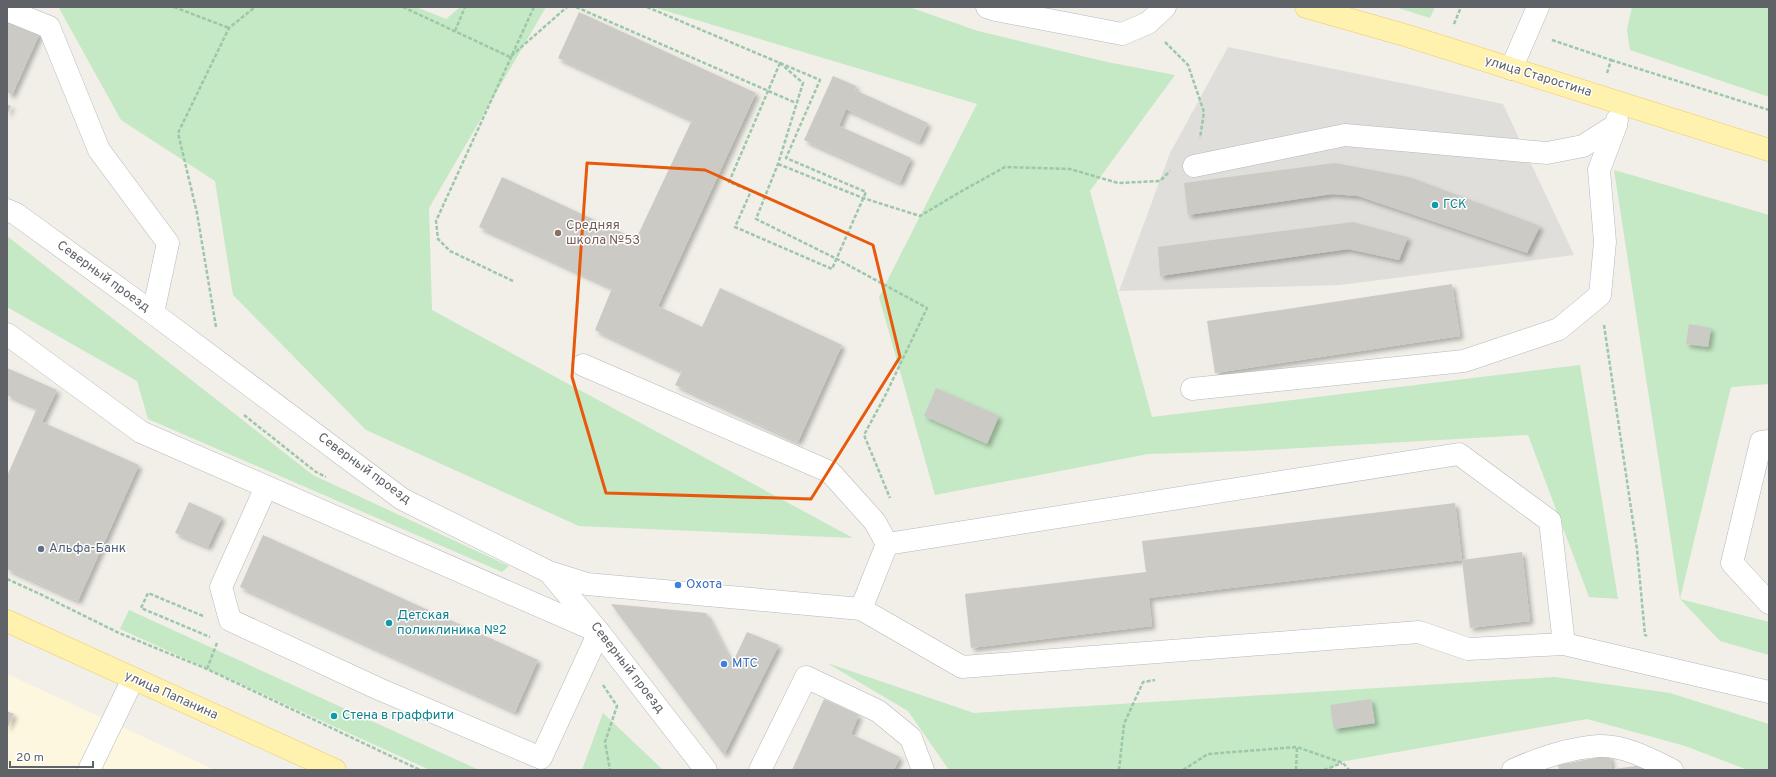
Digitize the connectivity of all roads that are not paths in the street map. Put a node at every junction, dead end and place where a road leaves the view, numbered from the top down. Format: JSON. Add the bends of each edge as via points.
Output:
{"nodes":[{"id":1,"x":986,"y":7,"type":"edge"},
{"id":2,"x":1166,"y":7,"type":"edge"},
{"id":3,"x":1306,"y":7,"type":"edge"},
{"id":4,"x":1538,"y":7,"type":"edge"},
{"id":5,"x":7,"y":10,"type":"edge"},
{"id":6,"x":1512,"y":69,"type":"junction"},
{"id":7,"x":1620,"y":104,"type":"junction"},
{"id":8,"x":1616,"y":125,"type":"junction"},
{"id":9,"x":1769,"y":150,"type":"edge"},
{"id":10,"x":1194,"y":166,"type":"dead end"},
{"id":11,"x":7,"y":210,"type":"edge"},
{"id":12,"x":153,"y":313,"type":"junction"},
{"id":13,"x":7,"y":334,"type":"edge"},
{"id":14,"x":583,"y":365,"type":"dead end"},
{"id":15,"x":1192,"y":389,"type":"dead end"},
{"id":16,"x":1769,"y":441,"type":"edge"},
{"id":17,"x":266,"y":487,"type":"junction"},
{"id":18,"x":887,"y":544,"type":"junction"},
{"id":19,"x":549,"y":572,"type":"junction"},
{"id":20,"x":1769,"y":602,"type":"edge"},
{"id":21,"x":861,"y":609,"type":"junction"},
{"id":22,"x":7,"y":621,"type":"edge"},
{"id":23,"x":599,"y":632,"type":"junction"},
{"id":24,"x":1564,"y":644,"type":"junction"},
{"id":25,"x":133,"y":678,"type":"junction"},
{"id":26,"x":1769,"y":692,"type":"edge"},
{"id":27,"x":89,"y":770,"type":"edge"},
{"id":28,"x":335,"y":770,"type":"edge"},
{"id":29,"x":706,"y":770,"type":"edge"},
{"id":30,"x":760,"y":770,"type":"edge"},
{"id":31,"x":924,"y":770,"type":"edge"},
{"id":32,"x":1513,"y":770,"type":"edge"},
{"id":33,"x":1672,"y":770,"type":"edge"}],
"edges":[{"from":1,"to":2,"type":"street","via":[[1122,34],[1148,23]]},
{"from":3,"to":6,"type":"main road","name":"улица Старостина"},
{"from":4,"to":6,"type":"street"},
{"from":5,"to":12,"type":"street","via":[[49,28],[99,150],[168,243]]},
{"from":6,"to":7,"type":"main road","name":"улица Старостина"},
{"from":7,"to":8,"type":"street"},
{"from":7,"to":9,"type":"main road","name":"улица Старостина"},
{"from":8,"to":10,"type":"street","via":[[1583,146],[1547,153],[1345,135]]},
{"from":8,"to":15,"type":"street","via":[[1599,170],[1605,242],[1600,295],[1559,329],[1464,361]]},
{"from":11,"to":12,"type":"street","name":"Северный проезд"},
{"from":12,"to":19,"type":"street","name":"Северный проезд","via":[[402,499]]},
{"from":13,"to":17,"type":"street","via":[[141,432]]},
{"from":14,"to":18,"type":"street","via":[[830,472],[875,522]]},
{"from":16,"to":20,"type":"street","via":[[1761,442],[1732,563]]},
{"from":17,"to":23,"type":"street"},
{"from":17,"to":23,"type":"street","via":[[221,587],[230,620],[387,692],[540,758]]},
{"from":18,"to":21,"type":"street"},
{"from":18,"to":24,"type":"street","via":[[1458,454],[1550,522]]},
{"from":19,"to":21,"type":"street","via":[[587,584]]},
{"from":19,"to":23,"type":"street","name":"Северный проезд"},
{"from":21,"to":24,"type":"street","via":[[962,667],[1419,632],[1468,649]]},
{"from":22,"to":25,"type":"main road","name":"улица Папанина"},
{"from":23,"to":29,"type":"street","name":"Северный проезд"},
{"from":24,"to":26,"type":"street"},
{"from":25,"to":27,"type":"street"},
{"from":25,"to":28,"type":"main road","name":"улица Папанина"},
{"from":30,"to":31,"type":"street","via":[[806,677],[878,711],[911,738]]},
{"from":32,"to":33,"type":"street","via":[[1540,758],[1600,746],[1627,750]]}]}
